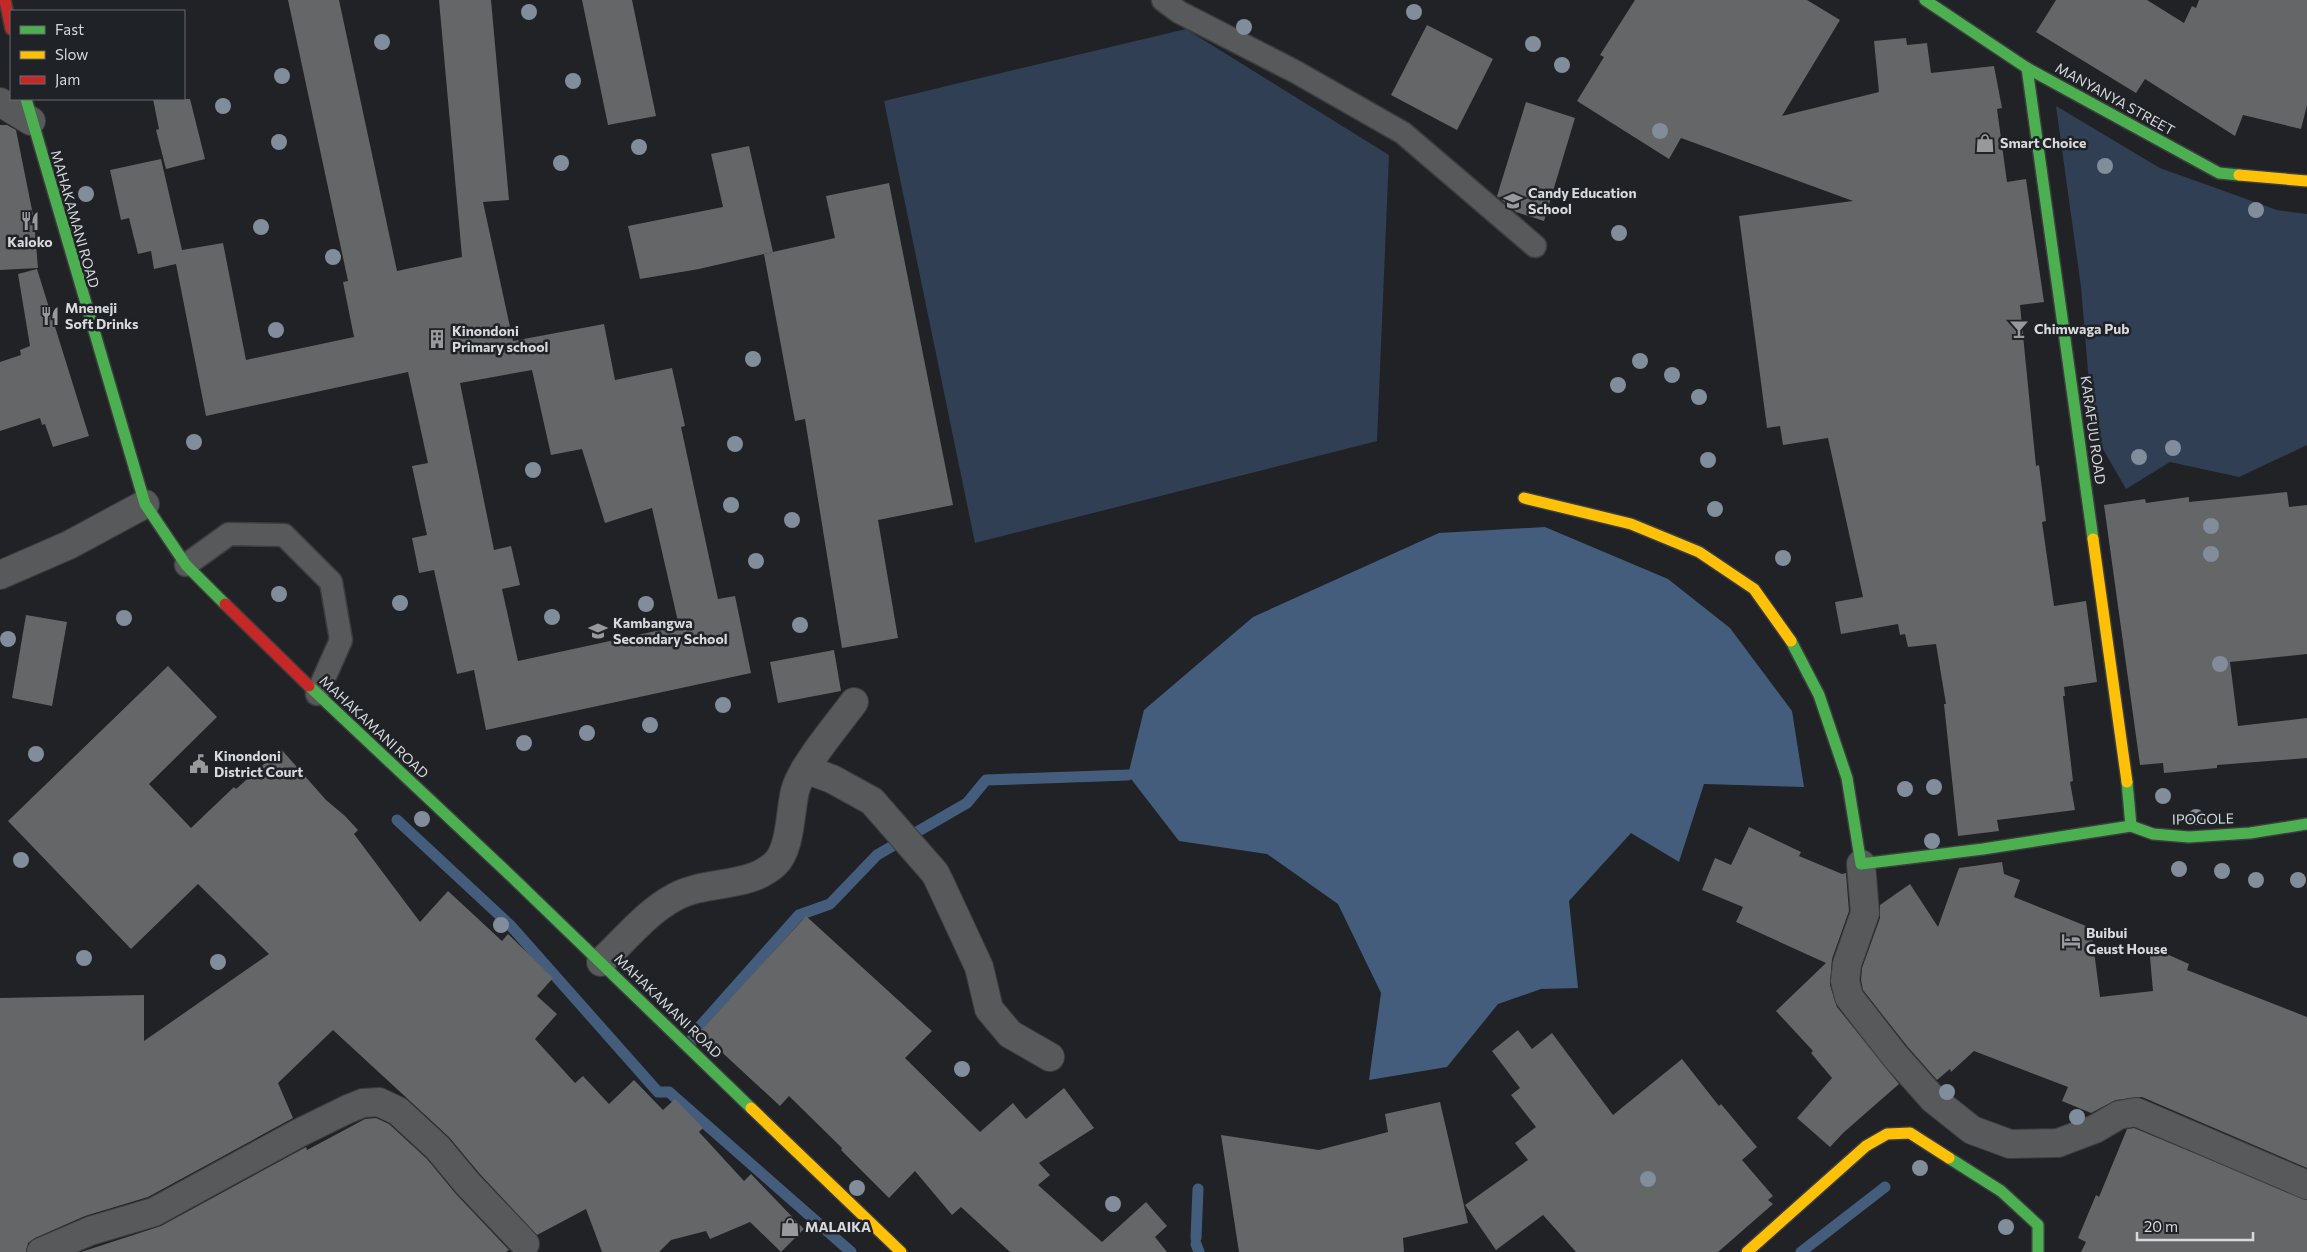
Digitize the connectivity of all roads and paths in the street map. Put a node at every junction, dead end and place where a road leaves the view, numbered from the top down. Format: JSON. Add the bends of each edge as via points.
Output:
{"nodes":[{"id":1,"x":5,"y":0,"type":"edge"},
{"id":2,"x":1163,"y":0,"type":"edge"},
{"id":3,"x":1925,"y":0,"type":"edge"},
{"id":4,"x":10,"y":25,"type":"edge"},
{"id":5,"x":2027,"y":68,"type":"junction"},
{"id":6,"x":0,"y":102,"type":"edge"},
{"id":7,"x":28,"y":110,"type":"edge"},
{"id":8,"x":2307,"y":181,"type":"edge"},
{"id":9,"x":1535,"y":246,"type":"dead end"},
{"id":10,"x":1524,"y":498,"type":"dead end"},
{"id":11,"x":145,"y":504,"type":"junction"},
{"id":12,"x":186,"y":565,"type":"junction"},
{"id":13,"x":0,"y":575,"type":"edge"},
{"id":14,"x":317,"y":694,"type":"junction"},
{"id":15,"x":854,"y":702,"type":"dead end"},
{"id":16,"x":805,"y":769,"type":"junction"},
{"id":17,"x":2307,"y":824,"type":"edge"},
{"id":18,"x":2131,"y":826,"type":"junction"},
{"id":19,"x":1860,"y":864,"type":"junction"},
{"id":20,"x":601,"y":962,"type":"junction"},
{"id":21,"x":1050,"y":1057,"type":"dead end"},
{"id":22,"x":2307,"y":1185,"type":"edge"},
{"id":23,"x":525,"y":1244,"type":"dead end"},
{"id":24,"x":40,"y":1252,"type":"edge"},
{"id":25,"x":901,"y":1252,"type":"edge"},
{"id":26,"x":1747,"y":1252,"type":"edge"},
{"id":27,"x":2038,"y":1252,"type":"edge"}],
"edges":[{"from":1,"to":4,"type":"street"},
{"from":2,"to":9,"type":"lane","via":[[1179,12],[1296,72],[1403,133]]},
{"from":3,"to":5,"type":"street","name":"MANYANYA STREET"},
{"from":5,"to":8,"type":"street","name":"MANYANYA STREET","via":[[2219,173]]},
{"from":5,"to":18,"type":"street","name":"KARAFUU ROAD"},
{"from":6,"to":7,"type":"street"},
{"from":7,"to":11,"type":"street","name":"MAHAKAMANI ROAD"},
{"from":10,"to":19,"type":"street","via":[[1631,524],[1699,552],[1754,589],[1788,636],[1819,695],[1847,778]]},
{"from":11,"to":12,"type":"street","name":"MAHAKAMANI ROAD"},
{"from":11,"to":13,"type":"street","via":[[69,545]]},
{"from":12,"to":14,"type":"street","name":"MAHAKAMANI ROAD"},
{"from":12,"to":14,"type":"lane","via":[[229,534],[284,535],[331,582],[342,640]]},
{"from":14,"to":20,"type":"street","name":"MAHAKAMANI ROAD"},
{"from":15,"to":16,"type":"street"},
{"from":16,"to":20,"type":"street","via":[[795,790],[784,846],[776,863],[758,874],[732,883],[675,896],[639,923]]},
{"from":16,"to":21,"type":"street","via":[[855,791],[883,811],[940,883],[979,967],[989,1009],[1010,1034]]},
{"from":17,"to":18,"type":"street","name":"IPOGOLE","via":[[2257,833],[2188,836],[2153,834]]},
{"from":18,"to":19,"type":"street"},
{"from":19,"to":22,"type":"street","via":[[1865,913],[1847,964],[1845,981],[1849,998],[1934,1100],[1972,1130],[2010,1144],[2058,1143],[2095,1129],[2119,1115],[2136,1112]]},
{"from":20,"to":25,"type":"street","name":"MAHAKAMANI ROAD"},
{"from":23,"to":24,"type":"street","via":[[431,1141],[398,1111],[379,1102],[363,1103],[299,1133],[154,1212]]},
{"from":26,"to":27,"type":"street","via":[[1866,1146],[1887,1134],[1910,1133],[2001,1191],[2038,1225]]}]}
